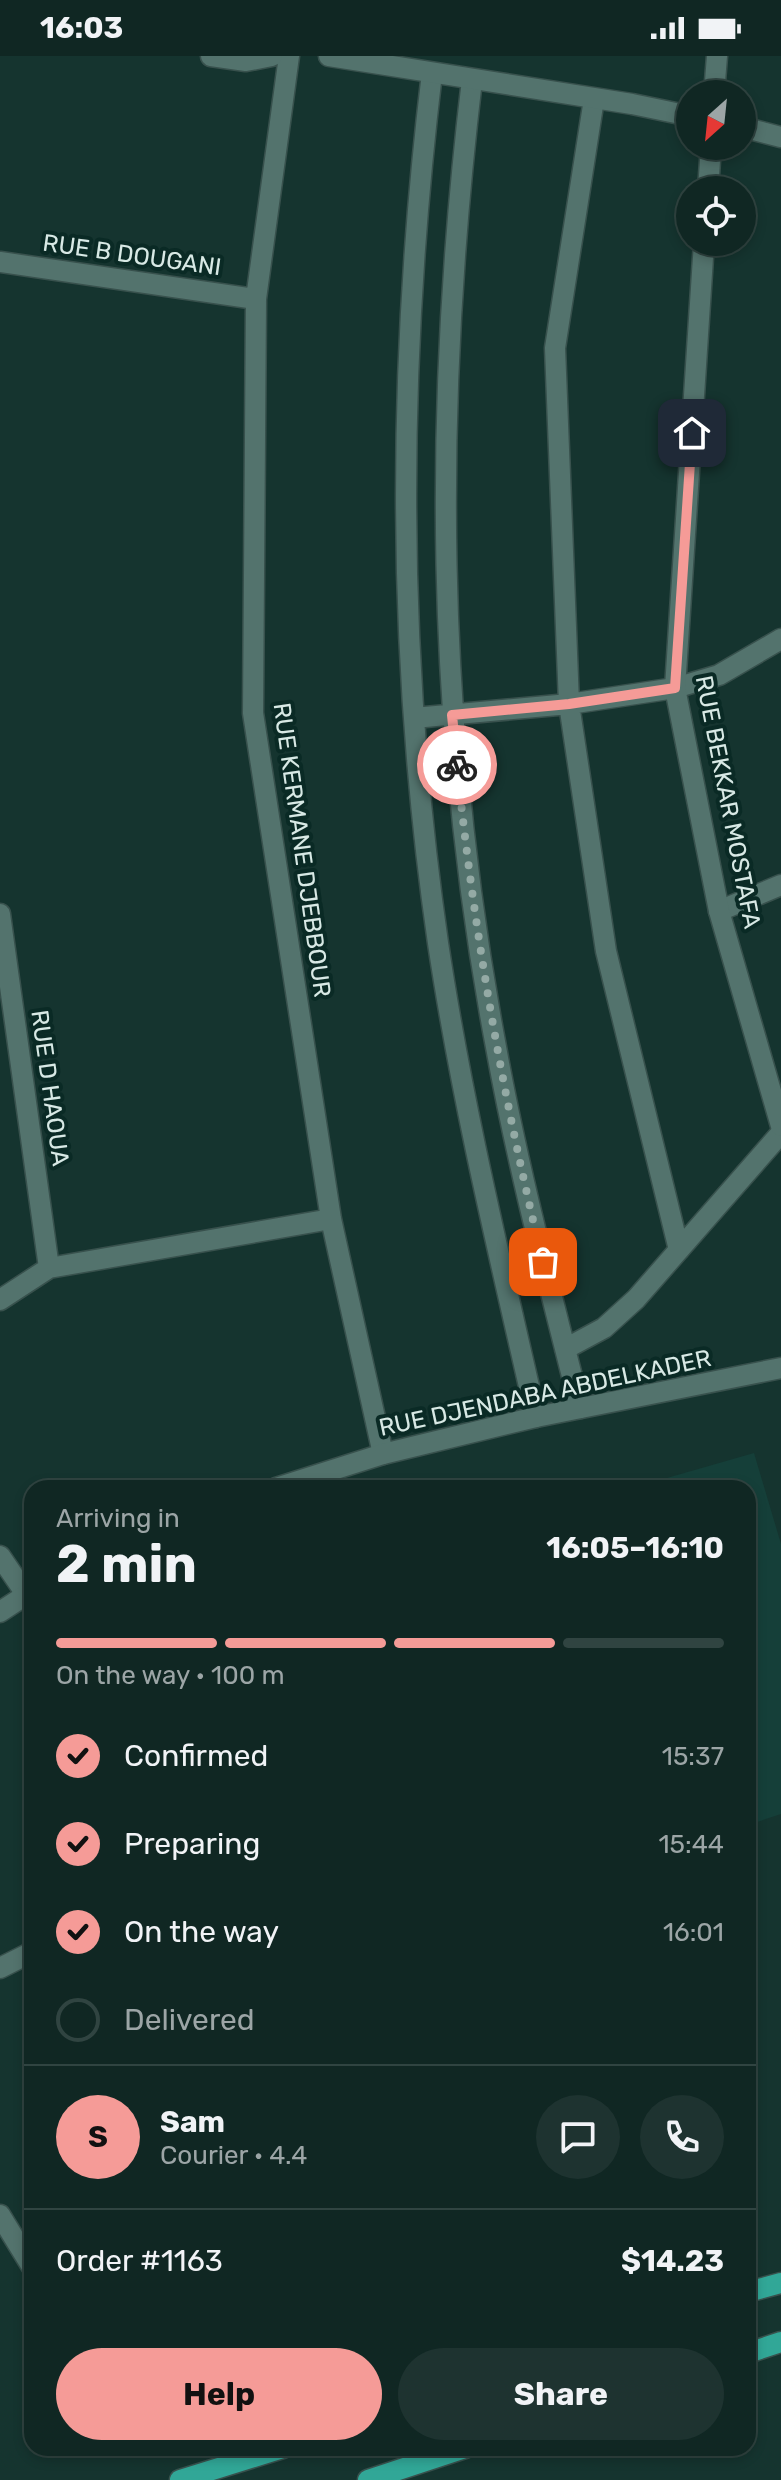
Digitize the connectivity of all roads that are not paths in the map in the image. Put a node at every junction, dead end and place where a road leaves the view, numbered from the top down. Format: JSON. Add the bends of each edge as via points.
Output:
{"nodes":[{"id":1,"x":211,"y":56,"type":"edge"},
{"id":2,"x":272,"y":56,"type":"edge"},
{"id":3,"x":289,"y":56,"type":"edge"},
{"id":4,"x":329,"y":56,"type":"edge"},
{"id":5,"x":717,"y":56,"type":"edge"},
{"id":6,"x":432,"y":73,"type":"junction"},
{"id":7,"x":472,"y":80,"type":"junction"},
{"id":8,"x":715,"y":80,"type":"edge"},
{"id":9,"x":594,"y":99,"type":"junction"},
{"id":10,"x":676,"y":114,"type":"edge"},
{"id":11,"x":756,"y":131,"type":"edge"},
{"id":12,"x":781,"y":137,"type":"edge"},
{"id":13,"x":703,"y":256,"type":"edge"},
{"id":14,"x":0,"y":262,"type":"edge"},
{"id":15,"x":256,"y":299,"type":"junction"},
{"id":16,"x":781,"y":639,"type":"edge"},
{"id":17,"x":675,"y":688,"type":"junction"},
{"id":18,"x":569,"y":704,"type":"junction"},
{"id":19,"x":452,"y":715,"type":"junction"},
{"id":20,"x":414,"y":718,"type":"junction"},
{"id":21,"x":781,"y":885,"type":"edge"},
{"id":22,"x":719,"y":911,"type":"junction"},
{"id":23,"x":0,"y":914,"type":"edge"},
{"id":24,"x":781,"y":1126,"type":"edge"},
{"id":25,"x":781,"y":1133,"type":"edge"},
{"id":26,"x":331,"y":1219,"type":"junction"},
{"id":27,"x":679,"y":1250,"type":"junction"},
{"id":28,"x":49,"y":1268,"type":"junction"},
{"id":29,"x":0,"y":1300,"type":"edge"},
{"id":30,"x":565,"y":1349,"type":"junction"},
{"id":31,"x":781,"y":1368,"type":"edge"},
{"id":32,"x":580,"y":1408,"type":"junction"},
{"id":33,"x":536,"y":1417,"type":"junction"},
{"id":34,"x":383,"y":1454,"type":"junction"},
{"id":35,"x":301,"y":1480,"type":"edge"},
{"id":36,"x":0,"y":1556,"type":"edge"},
{"id":37,"x":24,"y":1587,"type":"edge"},
{"id":38,"x":24,"y":1596,"type":"edge"},
{"id":39,"x":0,"y":1612,"type":"edge"},
{"id":40,"x":24,"y":1956,"type":"edge"},
{"id":41,"x":0,"y":1968,"type":"edge"},
{"id":42,"x":0,"y":2215,"type":"edge"},
{"id":43,"x":24,"y":2254,"type":"edge"},
{"id":44,"x":781,"y":2283,"type":"edge"},
{"id":45,"x":756,"y":2290,"type":"edge"},
{"id":46,"x":781,"y":2342,"type":"edge"},
{"id":47,"x":756,"y":2350,"type":"edge"},
{"id":48,"x":257,"y":2456,"type":"edge"},
{"id":49,"x":441,"y":2456,"type":"edge"},
{"id":50,"x":180,"y":2480,"type":"edge"},
{"id":51,"x":368,"y":2480,"type":"edge"}],
"edges":[{"from":1,"to":2,"type":"street","via":[[246,61]]},
{"from":3,"to":15,"type":"street","name":"RUE KERMANE DJEBBOUR"},
{"from":4,"to":6,"type":"street"},
{"from":5,"to":8,"type":"street"},
{"from":6,"to":7,"type":"street"},
{"from":6,"to":20,"type":"street","via":[[406,399]]},
{"from":7,"to":9,"type":"street"},
{"from":7,"to":19,"type":"street","via":[[458,191],[446,401]]},
{"from":9,"to":10,"type":"street"},
{"from":9,"to":18,"type":"street","via":[[555,348]]},
{"from":11,"to":12,"type":"street"},
{"from":13,"to":17,"type":"street","name":"RUE BEKKAR MOSTAFA"},
{"from":14,"to":15,"type":"street","name":"RUE B DOUGANI"},
{"from":15,"to":26,"type":"street","name":"RUE KERMANE DJEBBOUR","via":[[253,713]]},
{"from":16,"to":17,"type":"street","via":[[719,675]]},
{"from":17,"to":18,"type":"street"},
{"from":17,"to":22,"type":"street","name":"RUE BEKKAR MOSTAFA"},
{"from":18,"to":19,"type":"street"},
{"from":18,"to":27,"type":"street","via":[[606,951]]},
{"from":19,"to":20,"type":"street"},
{"from":19,"to":30,"type":"street","via":[[495,1045]]},
{"from":20,"to":33,"type":"street","via":[[424,830],[456,1052]]},
{"from":21,"to":22,"type":"street"},
{"from":22,"to":24,"type":"street","name":"RUE BEKKAR MOSTAFA"},
{"from":23,"to":28,"type":"street","name":"RUE D HAOUA"},
{"from":25,"to":27,"type":"street"},
{"from":26,"to":28,"type":"street"},
{"from":26,"to":34,"type":"street","name":"RUE KERMANE DJEBBOUR"},
{"from":27,"to":30,"type":"street","via":[[621,1315]]},
{"from":28,"to":29,"type":"street"},
{"from":30,"to":32,"type":"street"},
{"from":31,"to":32,"type":"street","name":"RUE DJENDABA ABDELKADER"},
{"from":32,"to":33,"type":"street","name":"RUE DJENDABA ABDELKADER"},
{"from":33,"to":34,"type":"street","name":"RUE DJENDABA ABDELKADER"},
{"from":34,"to":35,"type":"street","name":"RUE DJENDABA ABDELKADER"},
{"from":36,"to":37,"type":"street"},
{"from":38,"to":39,"type":"street"},
{"from":40,"to":41,"type":"street"},
{"from":42,"to":43,"type":"street"},
{"from":44,"to":45,"type":"main road"},
{"from":46,"to":47,"type":"main road"},
{"from":48,"to":50,"type":"main road"},
{"from":49,"to":51,"type":"main road"}]}
